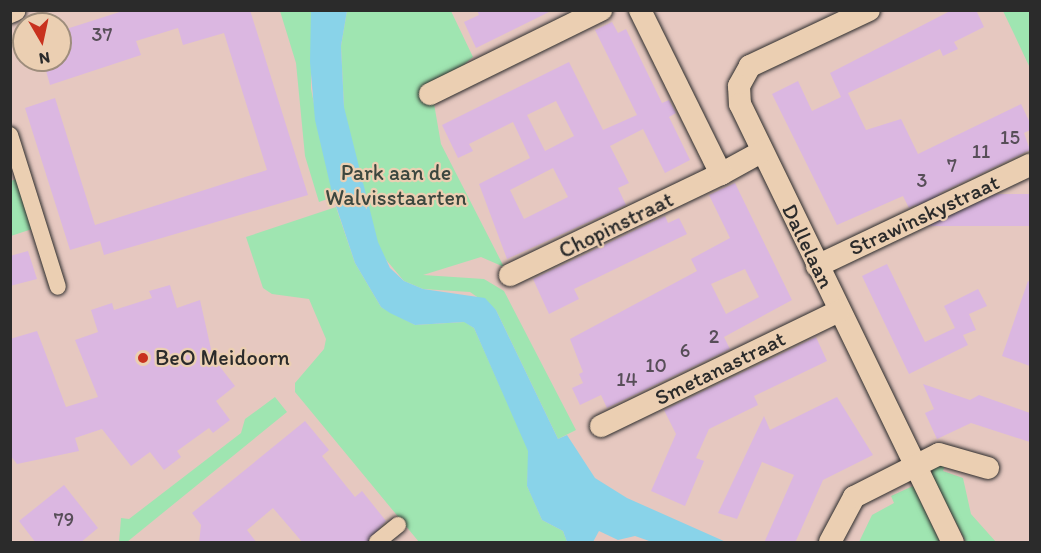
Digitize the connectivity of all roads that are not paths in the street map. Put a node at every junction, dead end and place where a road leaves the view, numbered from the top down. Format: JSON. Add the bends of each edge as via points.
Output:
{"nodes":[{"id":1,"x":15,"y":10,"type":"edge"},
{"id":2,"x":601,"y":10,"type":"edge"},
{"id":3,"x":640,"y":10,"type":"edge"},
{"id":4,"x":869,"y":10,"type":"edge"},
{"id":5,"x":10,"y":12,"type":"edge"},
{"id":6,"x":430,"y":94,"type":"dead end"},
{"id":7,"x":10,"y":135,"type":"edge"},
{"id":8,"x":762,"y":152,"type":"junction"},
{"id":9,"x":1030,"y":165,"type":"edge"},
{"id":10,"x":721,"y":174,"type":"junction"},
{"id":11,"x":817,"y":266,"type":"junction"},
{"id":12,"x":510,"y":275,"type":"dead end"},
{"id":13,"x":58,"y":287,"type":"dead end"},
{"id":14,"x":839,"y":311,"type":"junction"},
{"id":15,"x":601,"y":426,"type":"dead end"},
{"id":16,"x":916,"y":465,"type":"junction"},
{"id":17,"x":988,"y":468,"type":"dead end"},
{"id":18,"x":398,"y":525,"type":"dead end"},
{"id":19,"x":377,"y":543,"type":"edge"},
{"id":20,"x":830,"y":543,"type":"edge"},
{"id":21,"x":952,"y":543,"type":"edge"}],
"edges":[{"from":1,"to":5,"type":"street"},
{"from":2,"to":6,"type":"street"},
{"from":3,"to":10,"type":"street"},
{"from":4,"to":8,"type":"street","name":"Dallelaan","via":[[750,66],[739,86],[740,104]]},
{"from":7,"to":13,"type":"street"},
{"from":8,"to":10,"type":"street","name":"Chopinstraat"},
{"from":8,"to":11,"type":"street","name":"Dallelaan"},
{"from":9,"to":11,"type":"street","name":"Strawinskystraat"},
{"from":10,"to":12,"type":"street","name":"Chopinstraat"},
{"from":11,"to":14,"type":"street","name":"Dallelaan"},
{"from":14,"to":15,"type":"street","name":"Smetanastraat"},
{"from":14,"to":16,"type":"street","name":"Dallelaan"},
{"from":16,"to":17,"type":"street","via":[[947,454]]},
{"from":16,"to":20,"type":"street","via":[[854,497]]},
{"from":16,"to":21,"type":"street","name":"Dallelaan"},
{"from":18,"to":19,"type":"street"}]}
